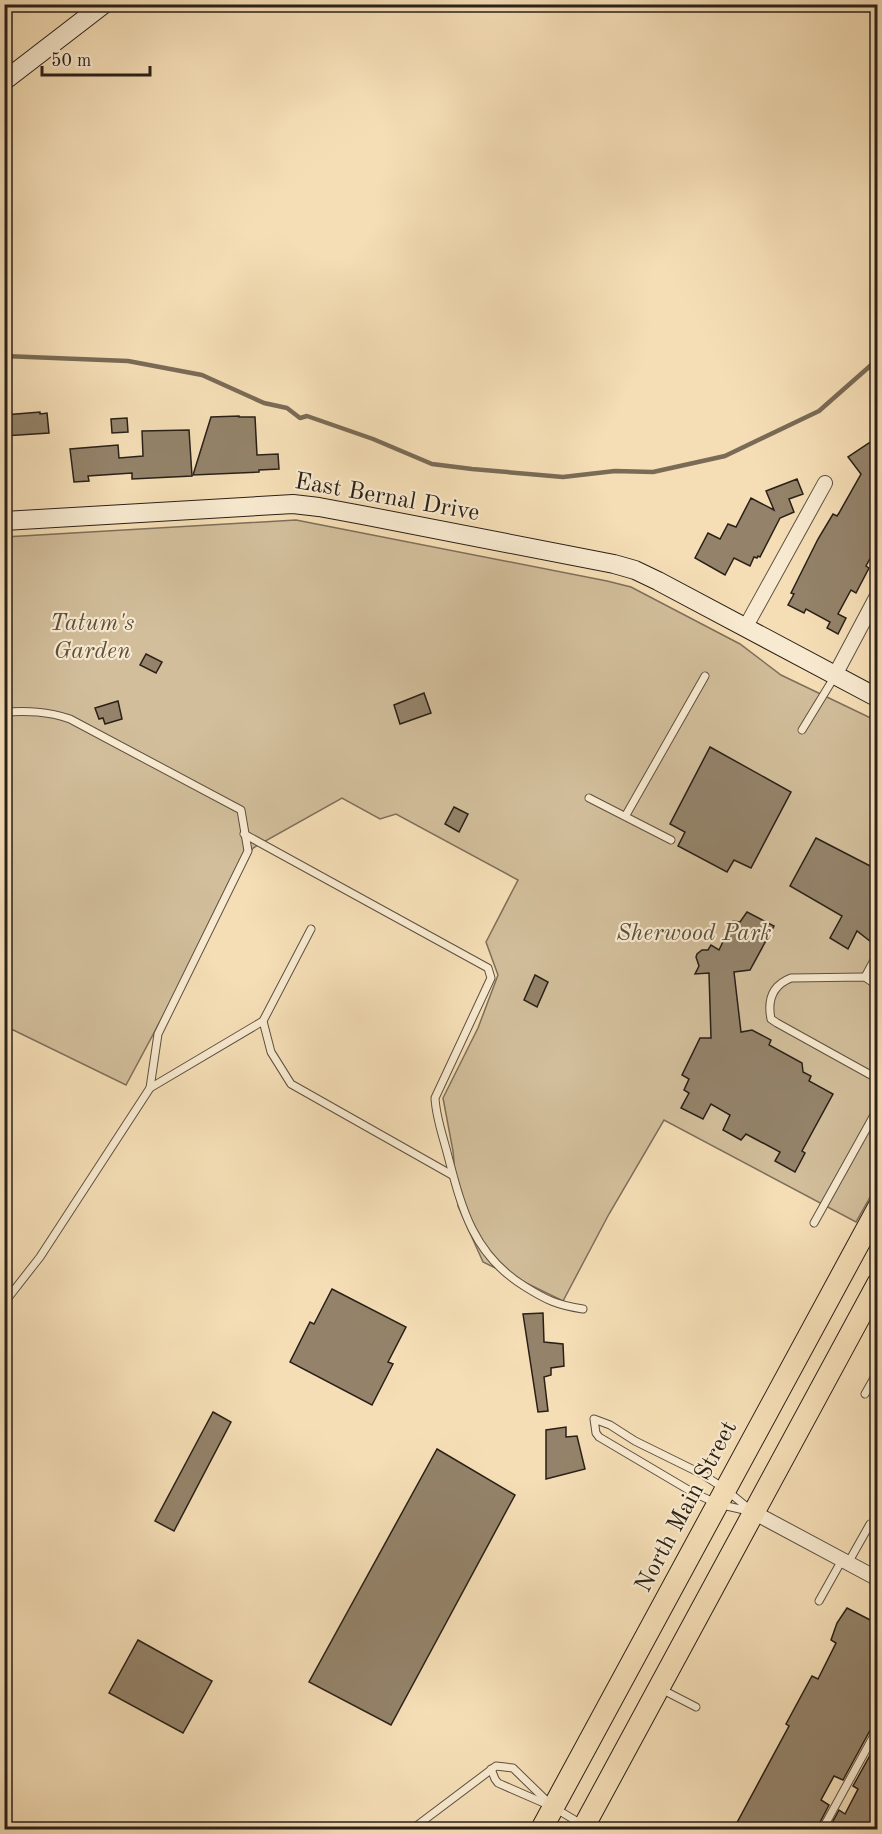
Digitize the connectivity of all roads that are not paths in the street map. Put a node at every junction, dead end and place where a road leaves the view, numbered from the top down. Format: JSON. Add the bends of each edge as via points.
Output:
{"nodes":[{"id":1,"x":105,"y":4,"type":"edge"},
{"id":2,"x":4,"y":81,"type":"edge"},
{"id":3,"x":825,"y":483,"type":"dead end"},
{"id":4,"x":4,"y":521,"type":"edge"},
{"id":5,"x":878,"y":594,"type":"edge"},
{"id":6,"x":745,"y":628,"type":"junction"},
{"id":7,"x":835,"y":675,"type":"junction"},
{"id":8,"x":705,"y":676,"type":"dead end"},
{"id":9,"x":878,"y":698,"type":"edge"},
{"id":10,"x":4,"y":712,"type":"edge"},
{"id":11,"x":801,"y":730,"type":"dead end"},
{"id":12,"x":590,"y":798,"type":"dead end"},
{"id":13,"x":626,"y":815,"type":"junction"},
{"id":14,"x":244,"y":834,"type":"junction"},
{"id":15,"x":671,"y":840,"type":"dead end"},
{"id":16,"x":311,"y":929,"type":"dead end"},
{"id":17,"x":878,"y":953,"type":"edge"},
{"id":18,"x":865,"y":977,"type":"junction"},
{"id":19,"x":878,"y":986,"type":"edge"},
{"id":20,"x":263,"y":1022,"type":"junction"},
{"id":21,"x":878,"y":1078,"type":"edge"},
{"id":22,"x":150,"y":1088,"type":"junction"},
{"id":23,"x":878,"y":1108,"type":"edge"},
{"id":24,"x":452,"y":1175,"type":"junction"},
{"id":25,"x":878,"y":1208,"type":"edge"},
{"id":26,"x":814,"y":1223,"type":"dead end"},
{"id":27,"x":878,"y":1283,"type":"edge"},
{"id":28,"x":4,"y":1302,"type":"edge"},
{"id":29,"x":583,"y":1309,"type":"dead end"},
{"id":30,"x":878,"y":1371,"type":"edge"},
{"id":31,"x":865,"y":1394,"type":"dead end"},
{"id":32,"x":635,"y":1441,"type":"junction"},
{"id":33,"x":629,"y":1455,"type":"junction"},
{"id":34,"x":721,"y":1497,"type":"junction"},
{"id":35,"x":753,"y":1512,"type":"junction"},
{"id":36,"x":870,"y":1524,"type":"dead end"},
{"id":37,"x":845,"y":1561,"type":"junction"},
{"id":38,"x":878,"y":1579,"type":"edge"},
{"id":39,"x":819,"y":1601,"type":"dead end"},
{"id":40,"x":659,"y":1688,"type":"junction"},
{"id":41,"x":696,"y":1707,"type":"dead end"},
{"id":42,"x":878,"y":1728,"type":"edge"},
{"id":43,"x":491,"y":1769,"type":"junction"},
{"id":44,"x":553,"y":1807,"type":"junction"},
{"id":45,"x":586,"y":1828,"type":"edge"},
{"id":46,"x":411,"y":1830,"type":"edge"},
{"id":47,"x":541,"y":1830,"type":"edge"},
{"id":48,"x":822,"y":1830,"type":"edge"}],
"edges":[{"from":1,"to":2,"type":"main road"},
{"from":3,"to":6,"type":"street"},
{"from":4,"to":6,"type":"main road","name":"East Bernal Drive","via":[[267,505],[319,507],[614,564],[658,581]]},
{"from":5,"to":7,"type":"street"},
{"from":6,"to":7,"type":"main road","name":"East Bernal Drive"},
{"from":7,"to":9,"type":"main road","name":"East Bernal Drive"},
{"from":7,"to":11,"type":"lane"},
{"from":8,"to":13,"type":"lane"},
{"from":10,"to":14,"type":"lane","via":[[46,712],[83,725],[241,810]]},
{"from":12,"to":13,"type":"lane"},
{"from":13,"to":15,"type":"lane"},
{"from":14,"to":22,"type":"lane","via":[[248,851],[158,1034]]},
{"from":14,"to":24,"type":"lane","via":[[490,970],[491,978],[435,1098]]},
{"from":16,"to":20,"type":"lane"},
{"from":17,"to":18,"type":"lane"},
{"from":18,"to":19,"type":"lane"},
{"from":18,"to":21,"type":"lane","via":[[791,978],[774,990],[770,1012],[777,1023]]},
{"from":20,"to":22,"type":"lane"},
{"from":20,"to":24,"type":"lane","via":[[271,1052],[291,1084]]},
{"from":22,"to":28,"type":"lane","via":[[40,1257]]},
{"from":23,"to":26,"type":"lane"},
{"from":24,"to":29,"type":"lane","via":[[472,1229],[499,1269],[558,1305]]},
{"from":25,"to":34,"type":"main road","name":"North Main Street"},
{"from":27,"to":35,"type":"main road"},
{"from":30,"to":31,"type":"lane"},
{"from":32,"to":33,"type":"lane"},
{"from":32,"to":33,"type":"lane","via":[[594,1419],[599,1437]]},
{"from":32,"to":34,"type":"lane","via":[[702,1474]]},
{"from":33,"to":34,"type":"lane","via":[[692,1492]]},
{"from":34,"to":35,"type":"lane"},
{"from":34,"to":35,"type":"lane"},
{"from":34,"to":44,"type":"main road","name":"North Main Street"},
{"from":35,"to":37,"type":"street"},
{"from":35,"to":40,"type":"main road"},
{"from":36,"to":37,"type":"lane"},
{"from":37,"to":38,"type":"street"},
{"from":37,"to":39,"type":"lane"},
{"from":40,"to":41,"type":"lane"},
{"from":40,"to":45,"type":"main road"},
{"from":42,"to":48,"type":"lane"},
{"from":43,"to":44,"type":"lane","via":[[498,1783]]},
{"from":43,"to":44,"type":"lane","via":[[513,1768]]},
{"from":43,"to":46,"type":"lane"},
{"from":44,"to":45,"type":"lane"},
{"from":44,"to":47,"type":"main road","name":"North Main Street"}]}
